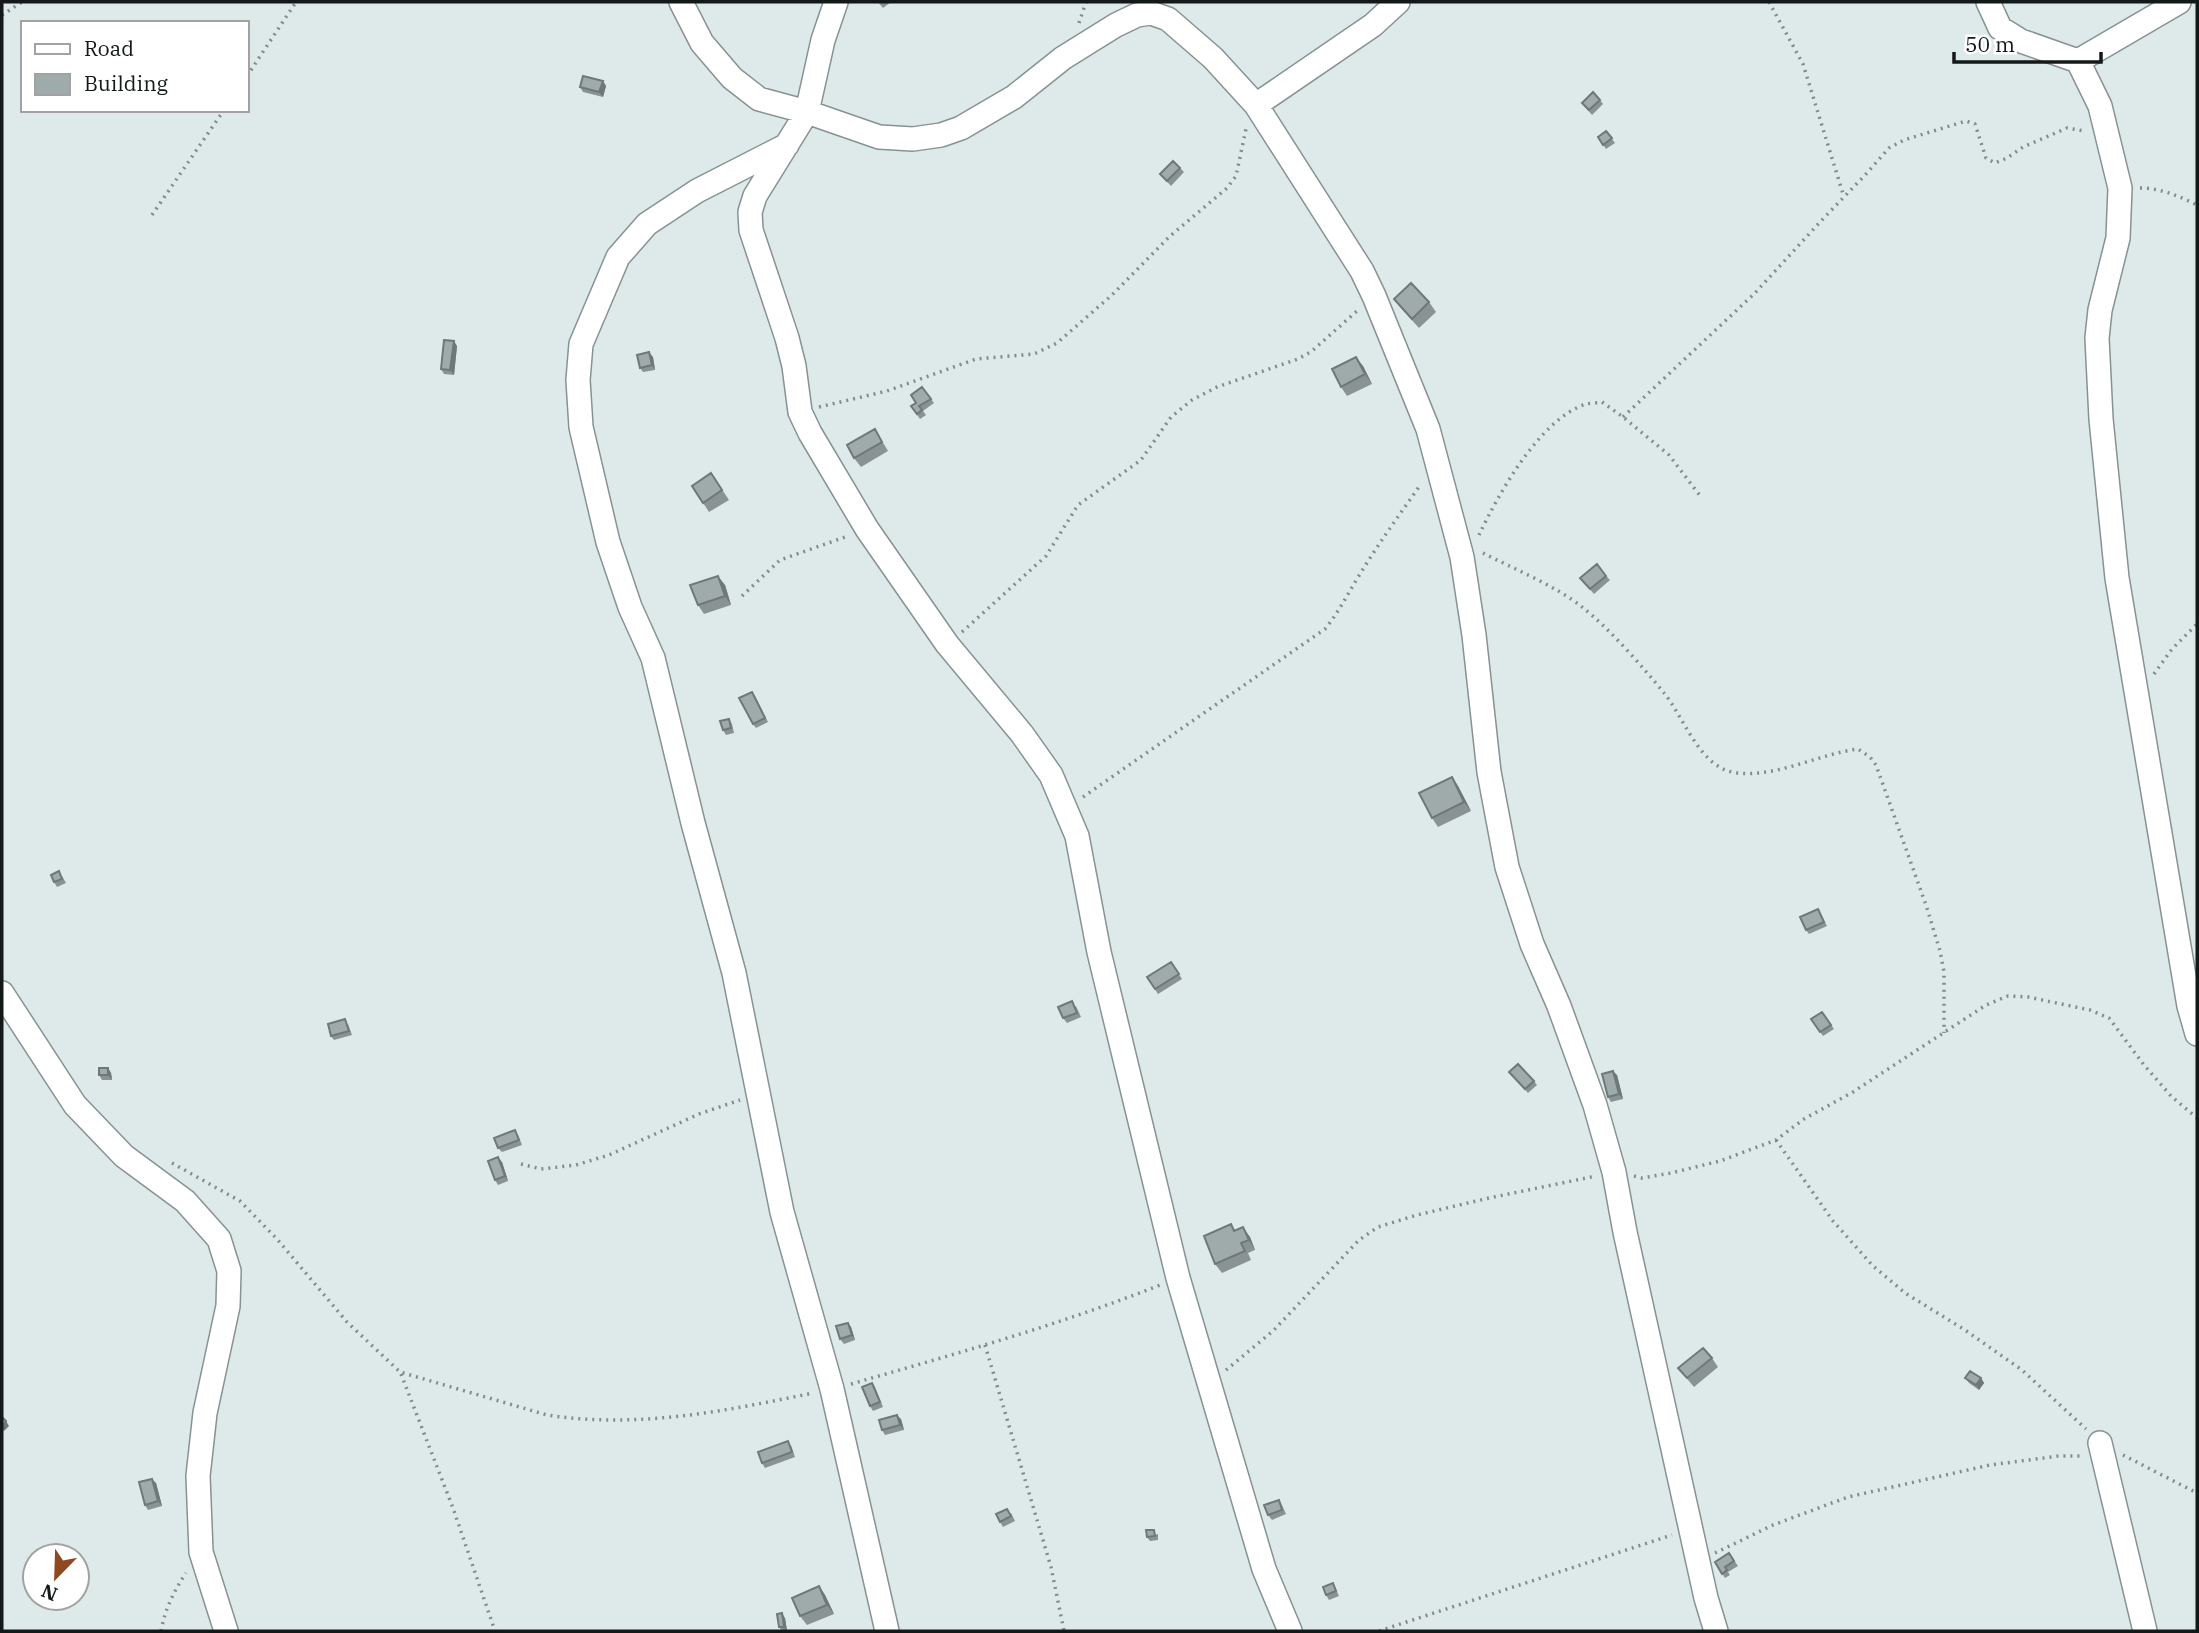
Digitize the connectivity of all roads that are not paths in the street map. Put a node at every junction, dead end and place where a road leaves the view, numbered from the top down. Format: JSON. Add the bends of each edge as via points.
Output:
{"nodes":[{"id":1,"x":681,"y":2,"type":"edge"},
{"id":2,"x":836,"y":2,"type":"edge"},
{"id":3,"x":1398,"y":2,"type":"edge"},
{"id":4,"x":1988,"y":2,"type":"edge"},
{"id":5,"x":2179,"y":2,"type":"edge"},
{"id":6,"x":2078,"y":61,"type":"junction"},
{"id":7,"x":1256,"y":105,"type":"junction"},
{"id":8,"x":807,"y":112,"type":"junction"},
{"id":9,"x":789,"y":144,"type":"junction"},
{"id":10,"x":2,"y":993,"type":"edge"},
{"id":11,"x":2197,"y":1034,"type":"edge"},
{"id":12,"x":2102,"y":1449,"type":"road end"},
{"id":13,"x":226,"y":1631,"type":"edge"},
{"id":14,"x":887,"y":1631,"type":"edge"},
{"id":15,"x":1290,"y":1631,"type":"edge"},
{"id":16,"x":1716,"y":1631,"type":"edge"},
{"id":17,"x":2145,"y":1631,"type":"edge"}],
"edges":[{"from":1,"to":8,"type":"street","via":[[702,43],[732,78],[759,99]]},
{"from":2,"to":8,"type":"street"},
{"from":3,"to":7,"type":"street"},
{"from":4,"to":6,"type":"street","via":[[2000,27],[2021,41]]},
{"from":5,"to":6,"type":"street"},
{"from":6,"to":11,"type":"street","via":[[2100,106],[2120,188],[2118,238],[2096,338],[2112,541]]},
{"from":7,"to":8,"type":"street","via":[[1213,58],[1168,19],[1151,13],[1116,25],[1063,58],[1014,97],[941,135],[879,137]]},
{"from":7,"to":16,"type":"street","via":[[1374,296],[1428,429],[1465,543],[1489,772],[1507,867],[1532,944],[1575,1047],[1614,1172]]},
{"from":8,"to":9,"type":"street"},
{"from":9,"to":14,"type":"street","via":[[697,191],[648,224],[618,257],[581,344],[581,427],[608,542],[653,658],[734,972],[782,1212],[832,1389]]},
{"from":9,"to":15,"type":"street","via":[[755,196],[750,212],[751,230],[794,366],[800,412],[867,529],[947,645],[1051,775],[1077,836],[1099,952],[1178,1278],[1264,1569]]},
{"from":10,"to":13,"type":"street","via":[[75,1105],[124,1156],[185,1201],[219,1239],[229,1270],[228,1306],[198,1476],[201,1552]]},
{"from":12,"to":17,"type":"street"}]}
